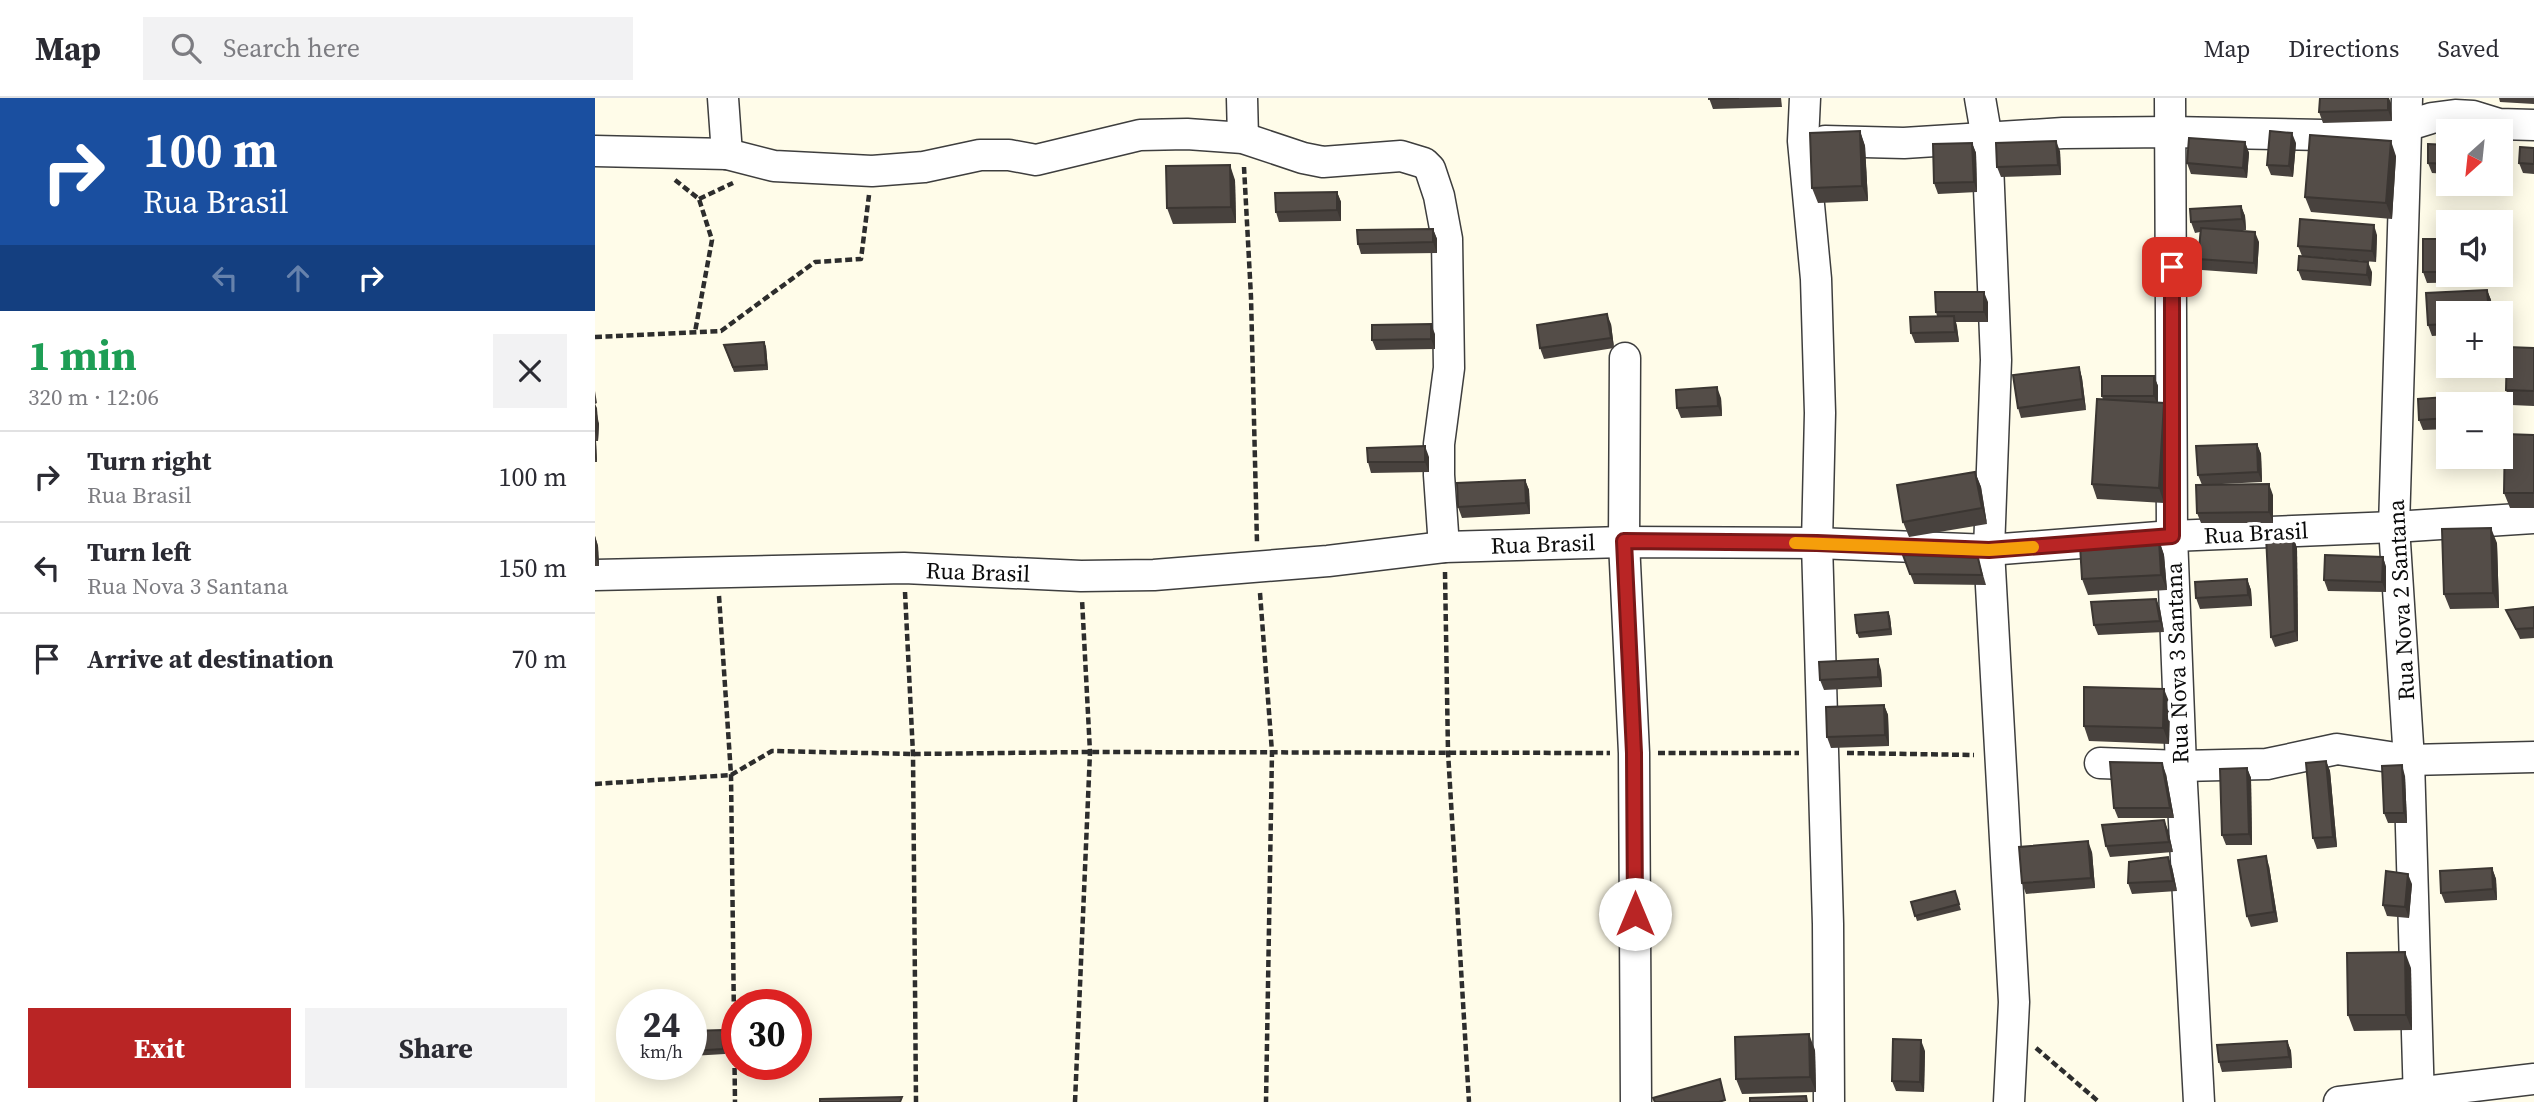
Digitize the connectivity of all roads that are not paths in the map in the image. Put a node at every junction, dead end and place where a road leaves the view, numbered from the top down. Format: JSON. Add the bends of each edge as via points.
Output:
{"nodes":[{"id":1,"x":723,"y":98,"type":"edge"},
{"id":2,"x":1242,"y":98,"type":"edge"},
{"id":3,"x":1805,"y":98,"type":"edge"},
{"id":4,"x":1980,"y":98,"type":"edge"},
{"id":5,"x":2170,"y":98,"type":"edge"},
{"id":6,"x":2407,"y":112,"type":"edge"},
{"id":7,"x":2534,"y":125,"type":"edge"},
{"id":8,"x":2171,"y":132,"type":"junction"},
{"id":9,"x":1243,"y":138,"type":"junction"},
{"id":10,"x":1987,"y":139,"type":"junction"},
{"id":11,"x":1803,"y":141,"type":"junction"},
{"id":12,"x":595,"y":152,"type":"edge"},
{"id":13,"x":727,"y":154,"type":"junction"},
{"id":14,"x":1625,"y":358,"type":"dead end"},
{"id":15,"x":2534,"y":517,"type":"edge"},
{"id":16,"x":2394,"y":527,"type":"junction"},
{"id":17,"x":2172,"y":536,"type":"junction"},
{"id":18,"x":1624,"y":541,"type":"junction"},
{"id":19,"x":1817,"y":543,"type":"junction"},
{"id":20,"x":1444,"y":547,"type":"junction"},
{"id":21,"x":1989,"y":550,"type":"junction"},
{"id":22,"x":595,"y":575,"type":"edge"},
{"id":23,"x":2534,"y":757,"type":"edge"},
{"id":24,"x":2409,"y":760,"type":"junction"},
{"id":25,"x":2101,"y":763,"type":"dead end"},
{"id":26,"x":2181,"y":766,"type":"junction"},
{"id":27,"x":2534,"y":1079,"type":"edge"},
{"id":28,"x":2419,"y":1097,"type":"edge"},
{"id":29,"x":1636,"y":1102,"type":"edge"},
{"id":30,"x":1829,"y":1102,"type":"edge"},
{"id":31,"x":2009,"y":1102,"type":"edge"},
{"id":32,"x":2199,"y":1102,"type":"edge"},
{"id":33,"x":2339,"y":1102,"type":"edge"}],
"edges":[{"from":1,"to":13,"type":"street"},
{"from":2,"to":9,"type":"street"},
{"from":3,"to":11,"type":"street"},
{"from":4,"to":10,"type":"street"},
{"from":5,"to":8,"type":"street","name":"Rua Nova 3 Santana"},
{"from":6,"to":7,"type":"street"},
{"from":6,"to":8,"type":"street","via":[[2374,136]]},
{"from":6,"to":16,"type":"street","name":"Rua Nova 2 Santana"},
{"from":8,"to":10,"type":"street"},
{"from":8,"to":17,"type":"street","name":"Rua Nova 3 Santana"},
{"from":9,"to":13,"type":"street","via":[[1140,135],[1036,160],[980,155],[924,167],[872,171],[774,166]]},
{"from":9,"to":20,"type":"street","via":[[1323,162],[1401,156],[1430,169],[1447,239],[1449,368],[1439,444]]},
{"from":10,"to":11,"type":"street"},
{"from":10,"to":21,"type":"street","via":[[1996,360]]},
{"from":11,"to":19,"type":"street","via":[[1816,279]]},
{"from":12,"to":13,"type":"street"},
{"from":14,"to":18,"type":"street"},
{"from":15,"to":16,"type":"street","name":"Rua Brasil"},
{"from":16,"to":17,"type":"street","name":"Rua Brasil"},
{"from":16,"to":24,"type":"street","name":"Rua Nova 2 Santana"},
{"from":17,"to":21,"type":"street","name":"Rua Brasil"},
{"from":17,"to":26,"type":"street","name":"Rua Nova 3 Santana"},
{"from":18,"to":19,"type":"street","name":"Rua Brasil"},
{"from":18,"to":20,"type":"street","name":"Rua Brasil"},
{"from":18,"to":29,"type":"street","via":[[1634,753]]},
{"from":19,"to":21,"type":"street","name":"Rua Brasil"},
{"from":19,"to":30,"type":"street"},
{"from":20,"to":22,"type":"street","name":"Rua Brasil","via":[[1154,575],[904,568]]},
{"from":21,"to":31,"type":"street","via":[[2010,900],[2013,1027]]},
{"from":23,"to":24,"type":"street"},
{"from":24,"to":26,"type":"street","via":[[2337,749],[2267,764]]},
{"from":24,"to":28,"type":"street","name":"Rua Nova 2 Santana"},
{"from":25,"to":26,"type":"street"},
{"from":26,"to":32,"type":"street","name":"Rua Nova 3 Santana"},
{"from":27,"to":28,"type":"street"},
{"from":28,"to":33,"type":"street"}]}
